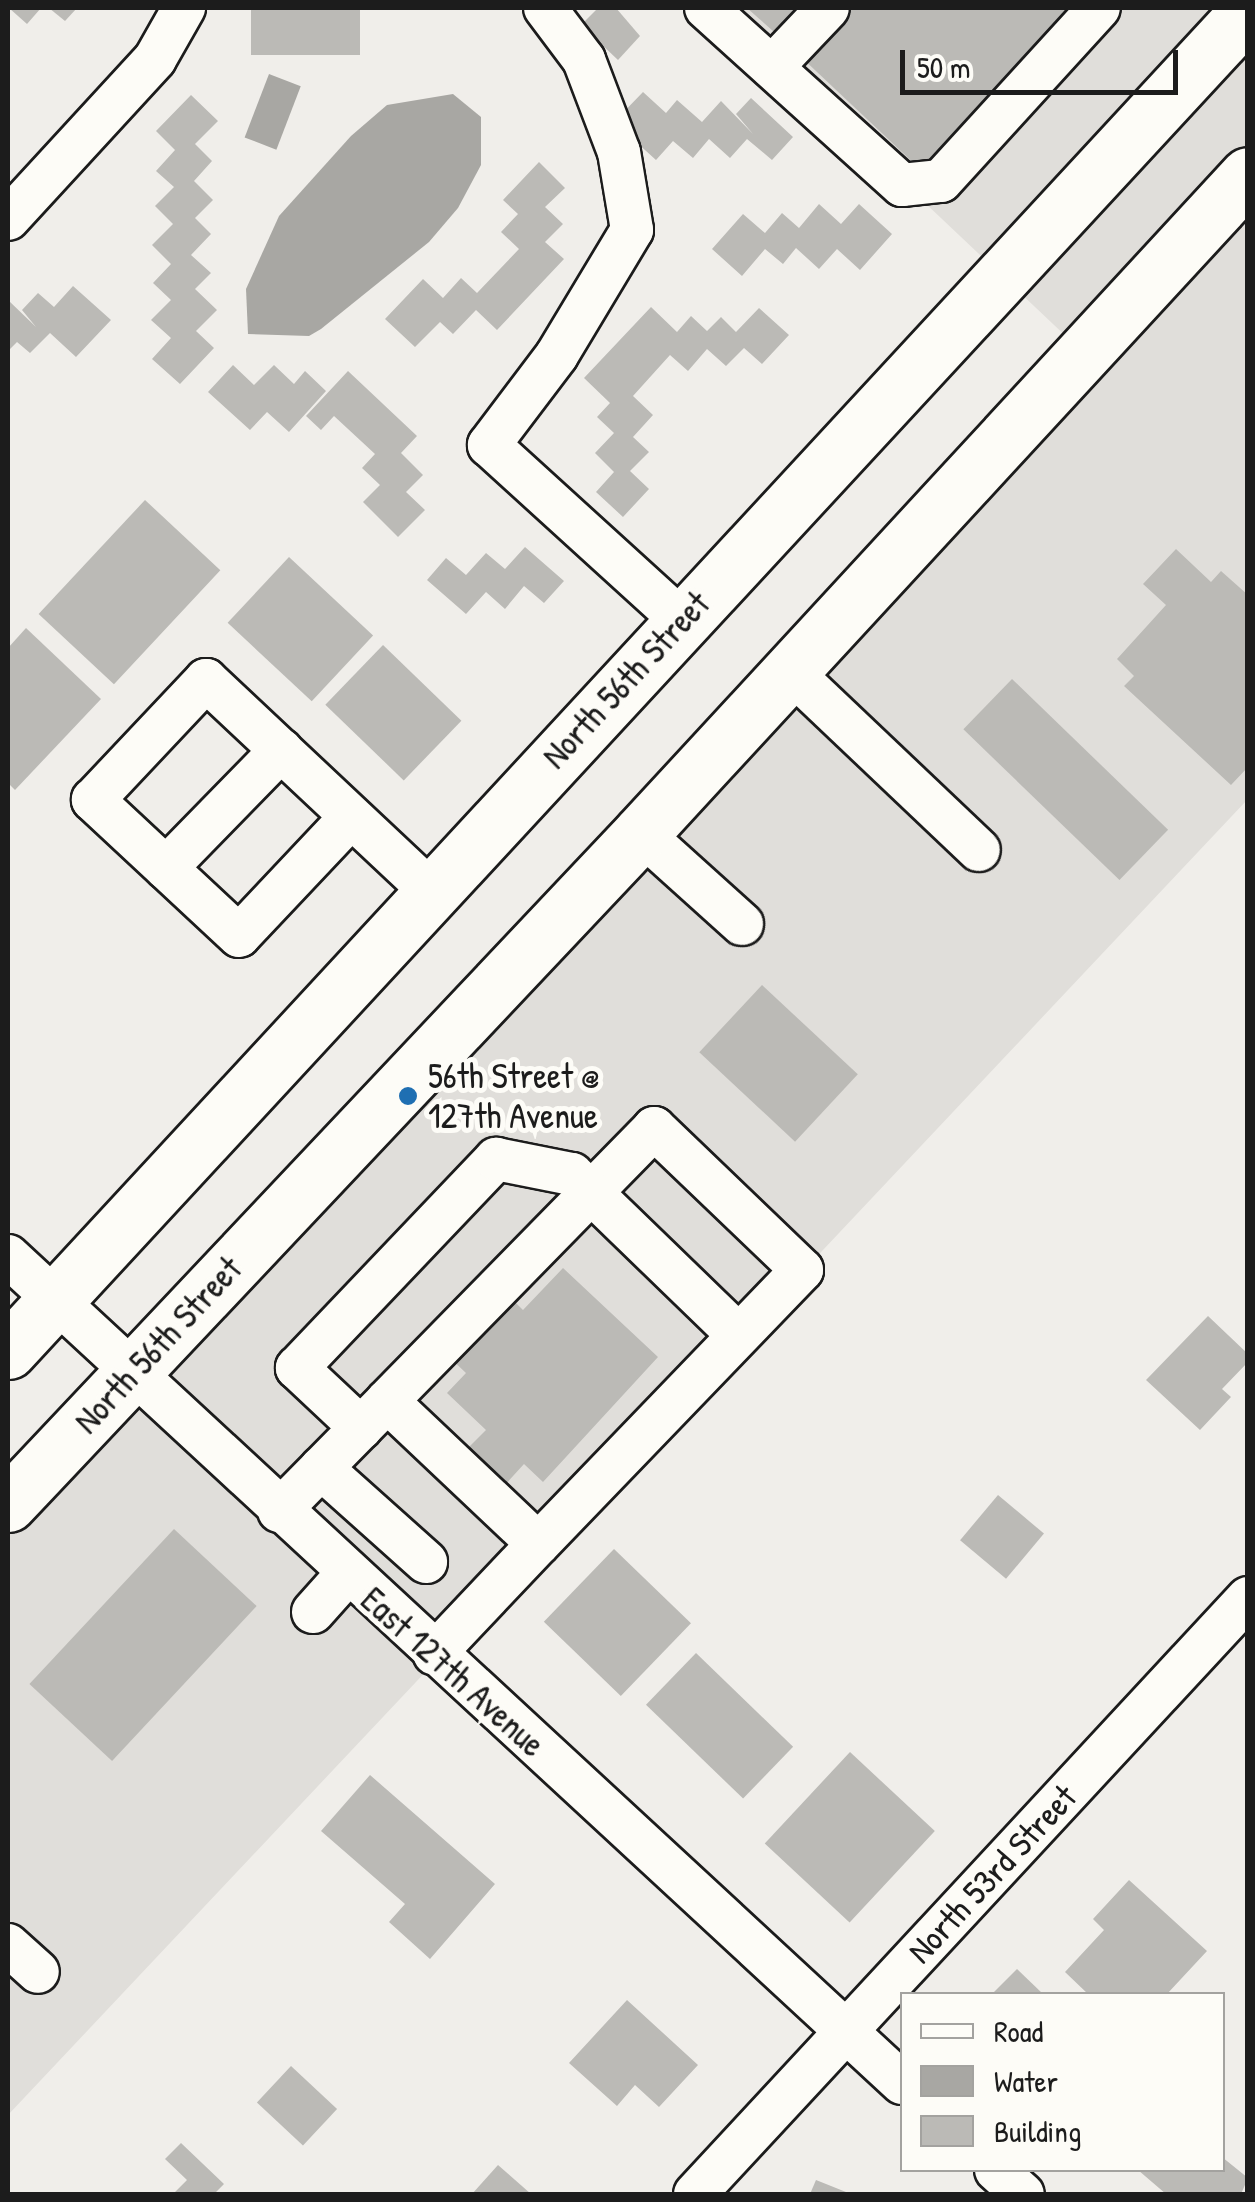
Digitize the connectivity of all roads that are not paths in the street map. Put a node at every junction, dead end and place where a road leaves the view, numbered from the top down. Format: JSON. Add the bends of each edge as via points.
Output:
{"nodes":[{"id":1,"x":184,"y":8,"type":"edge"},
{"id":2,"x":545,"y":8,"type":"edge"},
{"id":3,"x":708,"y":8,"type":"edge"},
{"id":4,"x":828,"y":8,"type":"edge"},
{"id":5,"x":1100,"y":8,"type":"edge"},
{"id":6,"x":1248,"y":11,"type":"edge"},
{"id":7,"x":772,"y":67,"type":"junction"},
{"id":8,"x":1248,"y":175,"type":"edge"},
{"id":9,"x":8,"y":219,"type":"edge"},
{"id":10,"x":681,"y":620,"type":"junction"},
{"id":11,"x":788,"y":670,"type":"junction"},
{"id":12,"x":281,"y":750,"type":"junction"},
{"id":13,"x":351,"y":817,"type":"junction"},
{"id":14,"x":641,"y":833,"type":"junction"},
{"id":15,"x":980,"y":850,"type":"dead end"},
{"id":16,"x":166,"y":868,"type":"junction"},
{"id":17,"x":432,"y":892,"type":"junction"},
{"id":18,"x":742,"y":924,"type":"dead end"},
{"id":19,"x":590,"y":1192,"type":"junction"},
{"id":20,"x":8,"y":1256,"type":"edge"},
{"id":21,"x":55,"y":1300,"type":"junction"},
{"id":22,"x":738,"y":1335,"type":"junction"},
{"id":23,"x":8,"y":1351,"type":"edge"},
{"id":24,"x":131,"y":1373,"type":"junction"},
{"id":25,"x":374,"y":1414,"type":"junction"},
{"id":26,"x":321,"y":1468,"type":"junction"},
{"id":27,"x":8,"y":1504,"type":"edge"},
{"id":28,"x":278,"y":1511,"type":"junction"},
{"id":29,"x":538,"y":1544,"type":"junction"},
{"id":30,"x":426,"y":1562,"type":"dead end"},
{"id":31,"x":346,"y":1575,"type":"junction"},
{"id":32,"x":1248,"y":1598,"type":"edge"},
{"id":33,"x":313,"y":1612,"type":"dead end"},
{"id":34,"x":434,"y":1654,"type":"junction"},
{"id":35,"x":847,"y":2031,"type":"junction"},
{"id":36,"x":900,"y":2080,"type":"edge"},
{"id":37,"x":998,"y":2172,"type":"edge"},
{"id":38,"x":695,"y":2194,"type":"edge"},
{"id":39,"x":1024,"y":2194,"type":"edge"}],
"edges":[{"from":1,"to":9,"type":"street","via":[[155,59]]},
{"from":2,"to":10,"type":"street","via":[[584,60],[618,152],[632,230],[557,355],[489,445]]},
{"from":3,"to":7,"type":"street"},
{"from":4,"to":7,"type":"street"},
{"from":5,"to":7,"type":"street","via":[[940,181],[902,184]]},
{"from":6,"to":10,"type":"main road","name":"North 56th Street"},
{"from":8,"to":11,"type":"main road","name":"North 56th Street"},
{"from":10,"to":17,"type":"main road","name":"North 56th Street"},
{"from":11,"to":14,"type":"main road","name":"North 56th Street"},
{"from":11,"to":15,"type":"street"},
{"from":12,"to":13,"type":"street"},
{"from":12,"to":16,"type":"street"},
{"from":12,"to":16,"type":"street","via":[[206,680],[93,800]]},
{"from":13,"to":16,"type":"street","via":[[239,936]]},
{"from":13,"to":17,"type":"street"},
{"from":14,"to":18,"type":"street"},
{"from":14,"to":24,"type":"main road","name":"North 56th Street"},
{"from":17,"to":21,"type":"main road","name":"North 56th Street"},
{"from":19,"to":22,"type":"street"},
{"from":19,"to":22,"type":"street","via":[[654,1128],[802,1270]]},
{"from":19,"to":25,"type":"street"},
{"from":19,"to":25,"type":"street","via":[[572,1174],[496,1159],[297,1368]]},
{"from":20,"to":21,"type":"street","name":"East 127th Avenue"},
{"from":21,"to":23,"type":"main road","name":"North 56th Street"},
{"from":21,"to":24,"type":"street","name":"East 127th Avenue"},
{"from":22,"to":29,"type":"street"},
{"from":24,"to":27,"type":"main road","name":"North 56th Street"},
{"from":24,"to":28,"type":"street","name":"East 127th Avenue"},
{"from":25,"to":26,"type":"street"},
{"from":25,"to":29,"type":"street"},
{"from":26,"to":28,"type":"street"},
{"from":26,"to":30,"type":"street"},
{"from":28,"to":31,"type":"street","name":"East 127th Avenue"},
{"from":29,"to":34,"type":"street"},
{"from":31,"to":33,"type":"street"},
{"from":31,"to":34,"type":"street","name":"East 127th Avenue"},
{"from":32,"to":35,"type":"street","name":"North 53rd Street"},
{"from":34,"to":35,"type":"street","name":"East 127th Avenue"},
{"from":35,"to":36,"type":"street","name":"East 127th Avenue"},
{"from":35,"to":38,"type":"street","name":"North 53rd Street"},
{"from":37,"to":39,"type":"street"}]}
